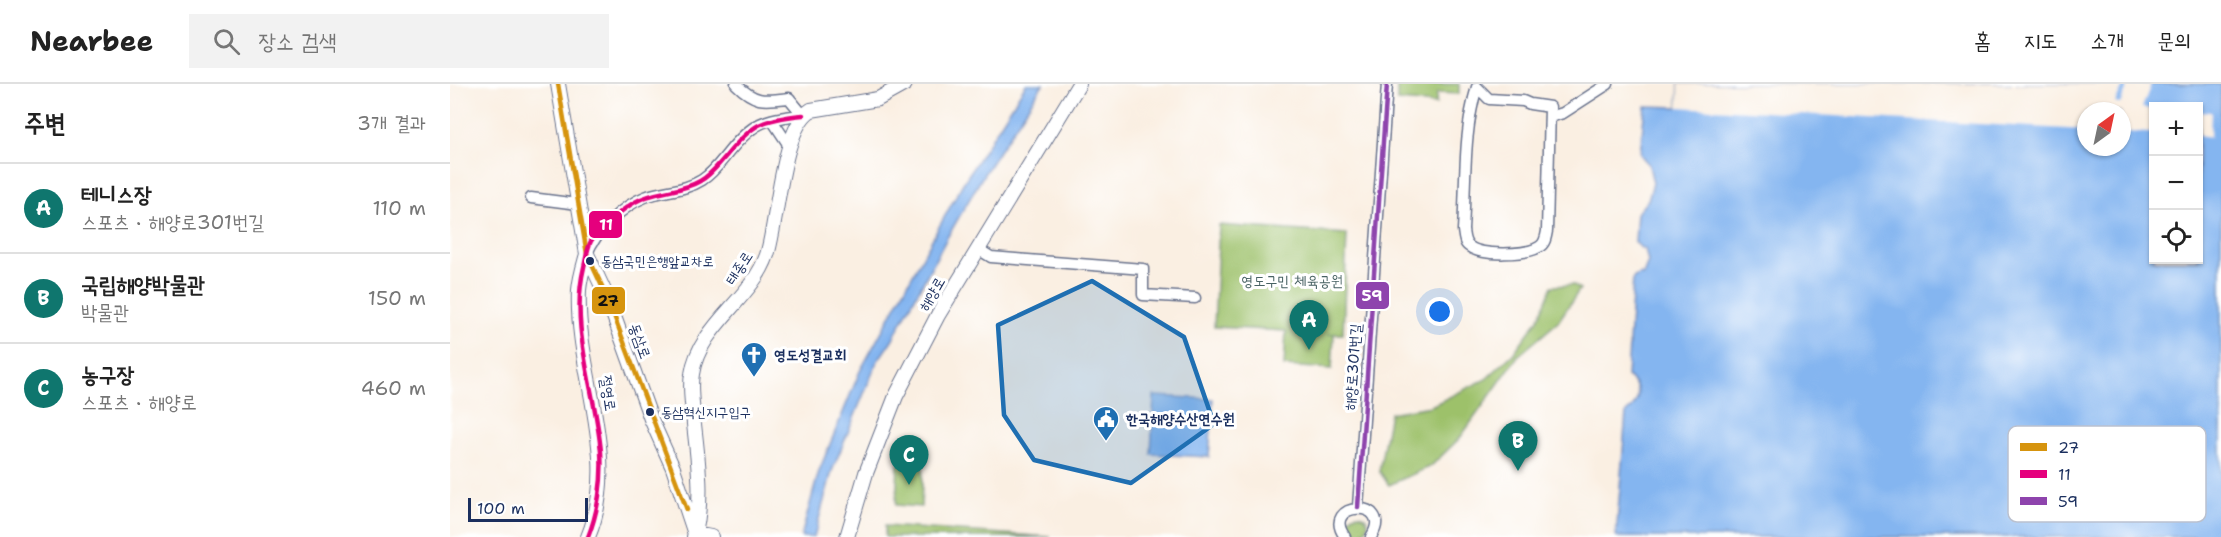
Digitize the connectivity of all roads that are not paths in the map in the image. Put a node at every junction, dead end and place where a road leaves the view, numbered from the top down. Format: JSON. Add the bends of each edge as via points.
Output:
{"nodes":[{"id":1,"x":558,"y":84,"type":"edge"},
{"id":2,"x":736,"y":84,"type":"edge"},
{"id":3,"x":1079,"y":84,"type":"edge"},
{"id":4,"x":1387,"y":84,"type":"edge"},
{"id":5,"x":1608,"y":84,"type":"edge"},
{"id":6,"x":900,"y":85,"type":"edge"},
{"id":7,"x":1476,"y":85,"type":"edge"},
{"id":8,"x":1489,"y":99,"type":"junction"},
{"id":9,"x":1470,"y":108,"type":"junction"},
{"id":10,"x":803,"y":115,"type":"junction"},
{"id":11,"x":1550,"y":117,"type":"junction"},
{"id":12,"x":772,"y":120,"type":"junction"},
{"id":13,"x":790,"y":147,"type":"junction"},
{"id":14,"x":531,"y":198,"type":"dead end"},
{"id":15,"x":578,"y":204,"type":"junction"},
{"id":16,"x":978,"y":249,"type":"junction"},
{"id":17,"x":587,"y":254,"type":"junction"},
{"id":18,"x":1195,"y":298,"type":"dead end"},
{"id":19,"x":1358,"y":507,"type":"junction"},
{"id":20,"x":694,"y":535,"type":"edge"},
{"id":21,"x":588,"y":537,"type":"edge"},
{"id":22,"x":711,"y":537,"type":"edge"},
{"id":23,"x":847,"y":537,"type":"edge"},
{"id":24,"x":1345,"y":537,"type":"edge"},
{"id":25,"x":1371,"y":537,"type":"edge"}],
"edges":[{"from":1,"to":15,"type":"main road","name":"동삼로"},
{"from":2,"to":10,"type":"street","via":[[749,97],[765,101],[789,98]]},
{"from":3,"to":16,"type":"main road","name":"해양로"},
{"from":4,"to":19,"type":"street","name":"해양로301번길"},
{"from":5,"to":11,"type":"street"},
{"from":6,"to":10,"type":"main road","via":[[878,99],[811,110]]},
{"from":7,"to":8,"type":"street"},
{"from":7,"to":9,"type":"street"},
{"from":8,"to":9,"type":"street"},
{"from":8,"to":11,"type":"street","via":[[1550,107]]},
{"from":9,"to":11,"type":"street","via":[[1464,238],[1471,248],[1482,251],[1522,253],[1545,242]]},
{"from":10,"to":12,"type":"street"},
{"from":10,"to":13,"type":"main road","name":"태종로"},
{"from":12,"to":13,"type":"street"},
{"from":12,"to":17,"type":"street","via":[[749,129],[712,173],[700,181],[635,202],[597,233]]},
{"from":13,"to":20,"type":"main road","name":"태종로","via":[[766,256],[695,361],[691,384],[700,497]]},
{"from":14,"to":15,"type":"street"},
{"from":15,"to":17,"type":"main road","name":"동삼로"},
{"from":16,"to":18,"type":"street","via":[[992,257],[1143,268],[1143,295]]},
{"from":16,"to":23,"type":"main road","name":"해양로","via":[[896,396],[866,473]]},
{"from":17,"to":20,"type":"main road","name":"동삼로","via":[[673,468]]},
{"from":17,"to":21,"type":"main road","name":"절영로","via":[[579,287],[580,328],[601,453],[598,503]]},
{"from":19,"to":24,"type":"street","via":[[1343,516],[1340,528]]},
{"from":19,"to":25,"type":"street","via":[[1375,520]]},
{"from":20,"to":22,"type":"main road"}]}
